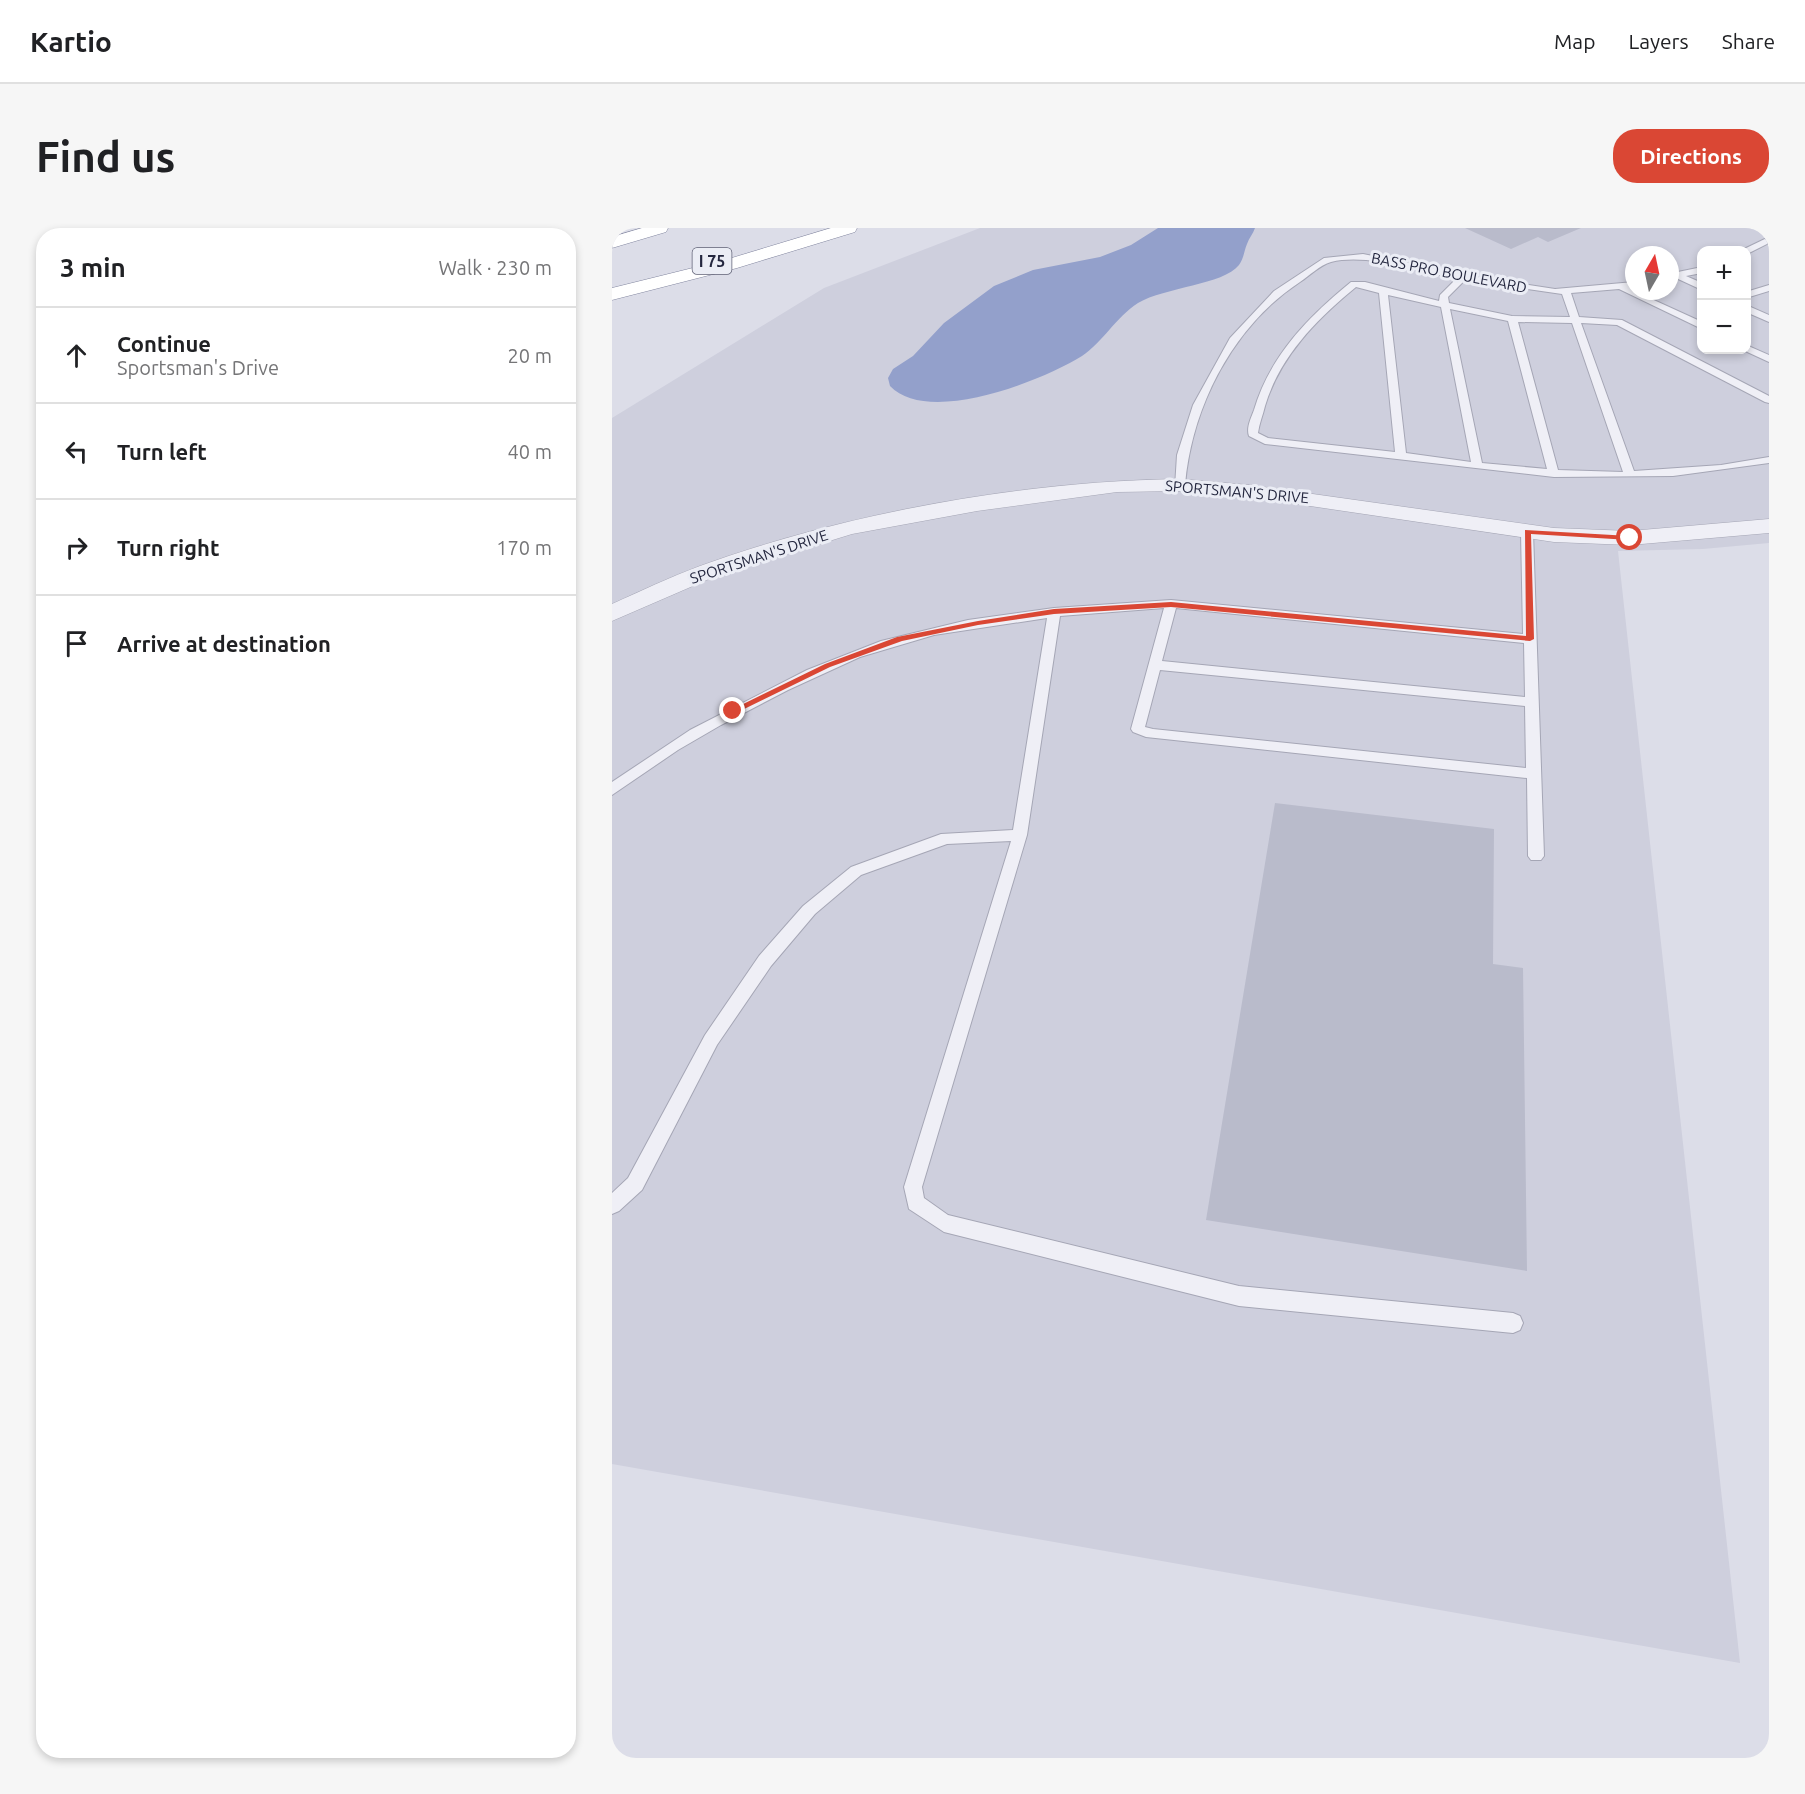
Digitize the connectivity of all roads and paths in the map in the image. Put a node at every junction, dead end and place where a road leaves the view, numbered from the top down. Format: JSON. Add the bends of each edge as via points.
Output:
{"nodes":[{"id":1,"x":660,"y":228,"type":"edge"},
{"id":2,"x":812,"y":228,"type":"edge"},
{"id":3,"x":849,"y":228,"type":"edge"},
{"id":4,"x":1769,"y":240,"type":"edge"},
{"id":5,"x":612,"y":243,"type":"edge"},
{"id":6,"x":1751,"y":248,"type":"edge"},
{"id":7,"x":1697,"y":271,"type":"edge"},
{"id":8,"x":1679,"y":275,"type":"edge"},
{"id":9,"x":1463,"y":278,"type":"junction"},
{"id":10,"x":1679,"y":278,"type":"edge"},
{"id":11,"x":1697,"y":285,"type":"edge"},
{"id":12,"x":1620,"y":286,"type":"junction"},
{"id":13,"x":1625,"y":286,"type":"edge"},
{"id":14,"x":1769,"y":288,"type":"edge"},
{"id":15,"x":1383,"y":291,"type":"junction"},
{"id":16,"x":1566,"y":292,"type":"junction"},
{"id":17,"x":1751,"y":293,"type":"edge"},
{"id":18,"x":612,"y":294,"type":"edge"},
{"id":19,"x":1445,"y":305,"type":"junction"},
{"id":20,"x":1751,"y":310,"type":"edge"},
{"id":21,"x":1512,"y":319,"type":"junction"},
{"id":22,"x":1769,"y":319,"type":"edge"},
{"id":23,"x":1575,"y":321,"type":"junction"},
{"id":24,"x":1697,"y":324,"type":"edge"},
{"id":25,"x":1751,"y":350,"type":"edge"},
{"id":26,"x":1769,"y":359,"type":"edge"},
{"id":27,"x":1769,"y":400,"type":"edge"},
{"id":28,"x":1401,"y":456,"type":"junction"},
{"id":29,"x":1769,"y":460,"type":"edge"},
{"id":30,"x":1477,"y":467,"type":"junction"},
{"id":31,"x":1554,"y":474,"type":"junction"},
{"id":32,"x":1630,"y":475,"type":"junction"},
{"id":33,"x":1179,"y":484,"type":"junction"},
{"id":34,"x":1769,"y":526,"type":"edge"},
{"id":35,"x":1527,"y":532,"type":"junction"},
{"id":36,"x":1171,"y":604,"type":"junction"},
{"id":37,"x":1054,"y":612,"type":"junction"},
{"id":38,"x":612,"y":613,"type":"edge"},
{"id":39,"x":1530,"y":639,"type":"junction"},
{"id":40,"x":1155,"y":665,"type":"junction"},
{"id":41,"x":1532,"y":702,"type":"junction"},
{"id":42,"x":1533,"y":774,"type":"junction"},
{"id":43,"x":612,"y":790,"type":"edge"},
{"id":44,"x":1020,"y":835,"type":"junction"},
{"id":45,"x":1536,"y":856,"type":"dead end"},
{"id":46,"x":612,"y":1205,"type":"edge"},
{"id":47,"x":1513,"y":1323,"type":"dead end"}],
"edges":[{"from":1,"to":5,"type":"highway"},
{"from":2,"to":18,"type":"highway","number":"I 75"},
{"from":3,"to":18,"type":"highway","via":[[731,264]]},
{"from":4,"to":6,"type":"lane"},
{"from":7,"to":8,"type":"lane"},
{"from":9,"to":16,"type":"lane","name":"BASS PRO BOULEVARD"},
{"from":9,"to":19,"type":"lane","via":[[1443,297]]},
{"from":9,"to":33,"type":"lane","name":"BASS PRO BOULEVARD","via":[[1363,257],[1327,260],[1277,293],[1233,340],[1198,405],[1182,455]]},
{"from":10,"to":11,"type":"lane"},
{"from":12,"to":13,"type":"lane","name":"BASS PRO BOULEVARD"},
{"from":12,"to":16,"type":"lane","name":"BASS PRO BOULEVARD"},
{"from":12,"to":24,"type":"lane"},
{"from":14,"to":17,"type":"lane"},
{"from":15,"to":19,"type":"lane"},
{"from":15,"to":28,"type":"lane"},
{"from":15,"to":28,"type":"lane","via":[[1354,284],[1313,319],[1269,381],[1252,429],[1265,441]]},
{"from":16,"to":23,"type":"lane"},
{"from":19,"to":21,"type":"lane"},
{"from":19,"to":30,"type":"lane"},
{"from":20,"to":22,"type":"lane"},
{"from":21,"to":23,"type":"lane"},
{"from":21,"to":31,"type":"lane"},
{"from":23,"to":27,"type":"lane","via":[[1620,322]]},
{"from":23,"to":32,"type":"lane"},
{"from":25,"to":26,"type":"lane"},
{"from":28,"to":30,"type":"lane"},
{"from":29,"to":32,"type":"lane","via":[[1717,469]]},
{"from":30,"to":31,"type":"lane"},
{"from":31,"to":32,"type":"lane"},
{"from":33,"to":35,"type":"street","name":"SPORTSMAN'S DRIVE","via":[[1364,506]]},
{"from":33,"to":38,"type":"street","name":"SPORTSMAN'S DRIVE","via":[[1117,486],[1001,501],[848,528],[708,571]]},
{"from":34,"to":35,"type":"street","name":"SPORTSMAN'S DRIVE","via":[[1630,538]]},
{"from":35,"to":39,"type":"lane"},
{"from":36,"to":37,"type":"lane"},
{"from":36,"to":39,"type":"lane"},
{"from":36,"to":40,"type":"lane"},
{"from":37,"to":43,"type":"lane","via":[[900,639],[828,665],[679,742]]},
{"from":37,"to":44,"type":"lane"},
{"from":39,"to":41,"type":"lane"},
{"from":40,"to":41,"type":"lane"},
{"from":40,"to":42,"type":"lane","via":[[1138,729],[1143,732]]},
{"from":41,"to":42,"type":"lane"},
{"from":42,"to":45,"type":"lane"},
{"from":44,"to":46,"type":"lane","via":[[946,838],[856,871],[809,910],[765,961],[711,1040],[635,1184]]},
{"from":44,"to":47,"type":"lane","via":[[913,1187],[916,1203],[944,1223],[1239,1296]]}]}
